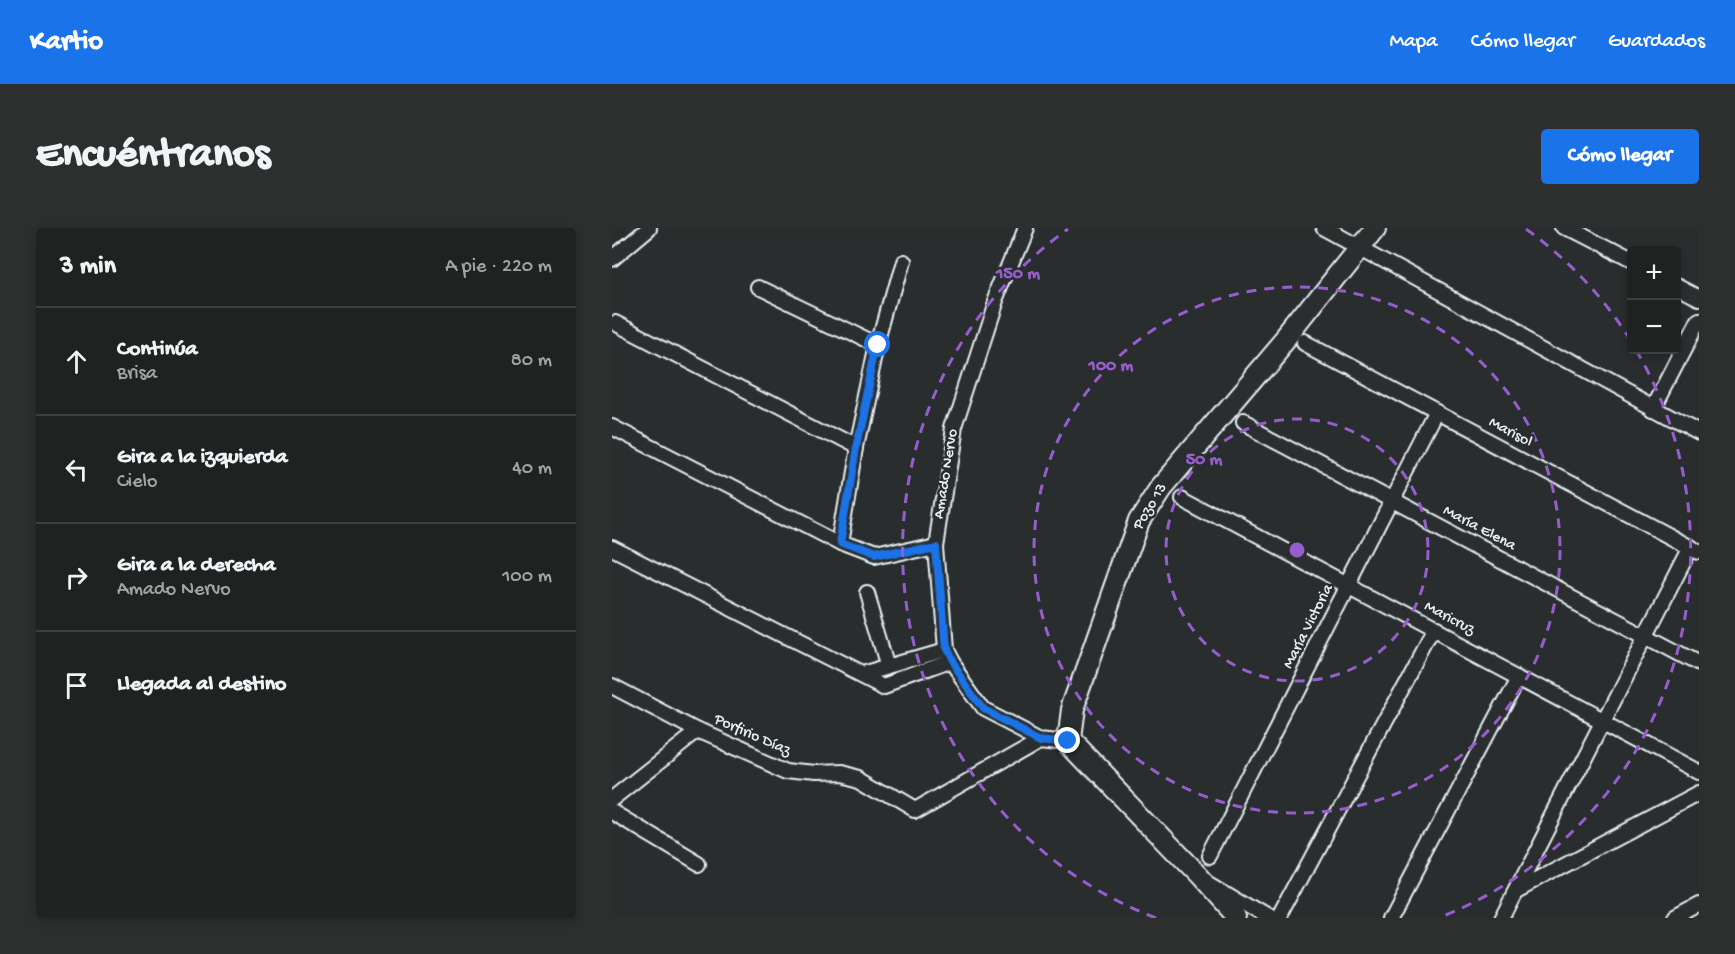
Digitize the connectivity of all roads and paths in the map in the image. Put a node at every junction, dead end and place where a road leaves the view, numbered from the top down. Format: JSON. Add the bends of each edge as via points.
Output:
{"nodes":[{"id":1,"x":649,"y":228,"type":"edge"},
{"id":2,"x":1025,"y":228,"type":"edge"},
{"id":3,"x":1324,"y":228,"type":"edge"},
{"id":4,"x":1375,"y":228,"type":"edge"},
{"id":5,"x":1564,"y":228,"type":"edge"},
{"id":6,"x":1359,"y":248,"type":"junction"},
{"id":7,"x":612,"y":259,"type":"edge"},
{"id":8,"x":1627,"y":260,"type":"edge"},
{"id":9,"x":901,"y":261,"type":"dead end"},
{"id":10,"x":758,"y":287,"type":"dead end"},
{"id":11,"x":1681,"y":288,"type":"edge"},
{"id":12,"x":1699,"y":298,"type":"edge"},
{"id":13,"x":1699,"y":320,"type":"edge"},
{"id":14,"x":615,"y":323,"type":"dead end"},
{"id":15,"x":1305,"y":343,"type":"dead end"},
{"id":16,"x":878,"y":345,"type":"junction"},
{"id":17,"x":1653,"y":409,"type":"junction"},
{"id":18,"x":1437,"y":413,"type":"junction"},
{"id":19,"x":1243,"y":423,"type":"dead end"},
{"id":20,"x":612,"y":427,"type":"edge"},
{"id":21,"x":1699,"y":433,"type":"edge"},
{"id":22,"x":856,"y":448,"type":"junction"},
{"id":23,"x":1182,"y":497,"type":"dead end"},
{"id":24,"x":1392,"y":502,"type":"junction"},
{"id":25,"x":936,"y":543,"type":"junction"},
{"id":26,"x":840,"y":544,"type":"junction"},
{"id":27,"x":612,"y":548,"type":"edge"},
{"id":28,"x":1695,"y":550,"type":"edge"},
{"id":29,"x":1349,"y":585,"type":"junction"},
{"id":30,"x":867,"y":592,"type":"dead end"},
{"id":31,"x":1434,"y":630,"type":"junction"},
{"id":32,"x":1645,"y":636,"type":"junction"},
{"id":33,"x":947,"y":656,"type":"junction"},
{"id":34,"x":1699,"y":664,"type":"edge"},
{"id":35,"x":889,"y":666,"type":"junction"},
{"id":36,"x":862,"y":674,"type":"junction"},
{"id":37,"x":1519,"y":676,"type":"junction"},
{"id":38,"x":612,"y":686,"type":"edge"},
{"id":39,"x":1602,"y":720,"type":"junction"},
{"id":40,"x":698,"y":731,"type":"junction"},
{"id":41,"x":1041,"y":738,"type":"junction"},
{"id":42,"x":1068,"y":741,"type":"junction"},
{"id":43,"x":1699,"y":772,"type":"edge"},
{"id":44,"x":1699,"y":793,"type":"edge"},
{"id":45,"x":612,"y":799,"type":"edge"},
{"id":46,"x":612,"y":812,"type":"edge"},
{"id":47,"x":1210,"y":856,"type":"dead end"},
{"id":48,"x":699,"y":864,"type":"dead end"},
{"id":49,"x":1198,"y":876,"type":"junction"},
{"id":50,"x":1516,"y":890,"type":"junction"},
{"id":51,"x":1699,"y":905,"type":"edge"},
{"id":52,"x":1236,"y":918,"type":"edge"},
{"id":53,"x":1268,"y":918,"type":"edge"},
{"id":54,"x":1280,"y":918,"type":"edge"},
{"id":55,"x":1391,"y":918,"type":"edge"},
{"id":56,"x":1501,"y":918,"type":"edge"},
{"id":57,"x":1674,"y":918,"type":"edge"}],
"edges":[{"from":1,"to":7,"type":"street"},
{"from":2,"to":25,"type":"street","name":"Amado Nervo","via":[[995,302],[954,429]]},
{"from":3,"to":6,"type":"street"},
{"from":4,"to":6,"type":"main road","name":"Pozo 13"},
{"from":5,"to":8,"type":"street"},
{"from":6,"to":17,"type":"street"},
{"from":6,"to":42,"type":"main road","name":"Pozo 13","via":[[1161,487],[1139,521],[1072,710]]},
{"from":9,"to":16,"type":"street"},
{"from":10,"to":16,"type":"street"},
{"from":11,"to":12,"type":"street"},
{"from":13,"to":17,"type":"street"},
{"from":14,"to":22,"type":"street"},
{"from":15,"to":18,"type":"street","name":"Marisol"},
{"from":16,"to":22,"type":"street"},
{"from":17,"to":21,"type":"street"},
{"from":18,"to":24,"type":"street","name":"María Victoria"},
{"from":18,"to":28,"type":"street","name":"Marisol"},
{"from":19,"to":24,"type":"street","name":"María Elena"},
{"from":20,"to":26,"type":"street"},
{"from":22,"to":26,"type":"street"},
{"from":23,"to":29,"type":"street","name":"Maricruz"},
{"from":24,"to":29,"type":"street","name":"María Victoria"},
{"from":24,"to":32,"type":"street","name":"María Elena"},
{"from":25,"to":26,"type":"street","via":[[874,557]]},
{"from":25,"to":33,"type":"street","name":"Amado Nervo"},
{"from":27,"to":36,"type":"street"},
{"from":28,"to":32,"type":"street"},
{"from":29,"to":31,"type":"street","name":"Maricruz"},
{"from":29,"to":47,"type":"street","name":"María Victoria"},
{"from":30,"to":35,"type":"street"},
{"from":31,"to":37,"type":"street","name":"Maricruz"},
{"from":31,"to":54,"type":"street"},
{"from":32,"to":34,"type":"street","name":"María Elena"},
{"from":32,"to":39,"type":"street"},
{"from":33,"to":35,"type":"street"},
{"from":33,"to":36,"type":"street","via":[[884,687]]},
{"from":33,"to":41,"type":"street","via":[[983,708]]},
{"from":35,"to":36,"type":"street"},
{"from":37,"to":39,"type":"street","name":"Maricruz"},
{"from":37,"to":55,"type":"street"},
{"from":38,"to":40,"type":"street","name":"Porfirio Díaz"},
{"from":39,"to":43,"type":"street","name":"Maricruz"},
{"from":39,"to":50,"type":"street"},
{"from":40,"to":41,"type":"street","name":"Porfirio Díaz","via":[[788,771],[861,778],[915,810]]},
{"from":40,"to":45,"type":"street"},
{"from":41,"to":42,"type":"street"},
{"from":42,"to":49,"type":"main road"},
{"from":44,"to":50,"type":"street"},
{"from":46,"to":48,"type":"street"},
{"from":49,"to":52,"type":"main road"},
{"from":49,"to":53,"type":"street"},
{"from":50,"to":56,"type":"street"},
{"from":51,"to":57,"type":"street"}]}
